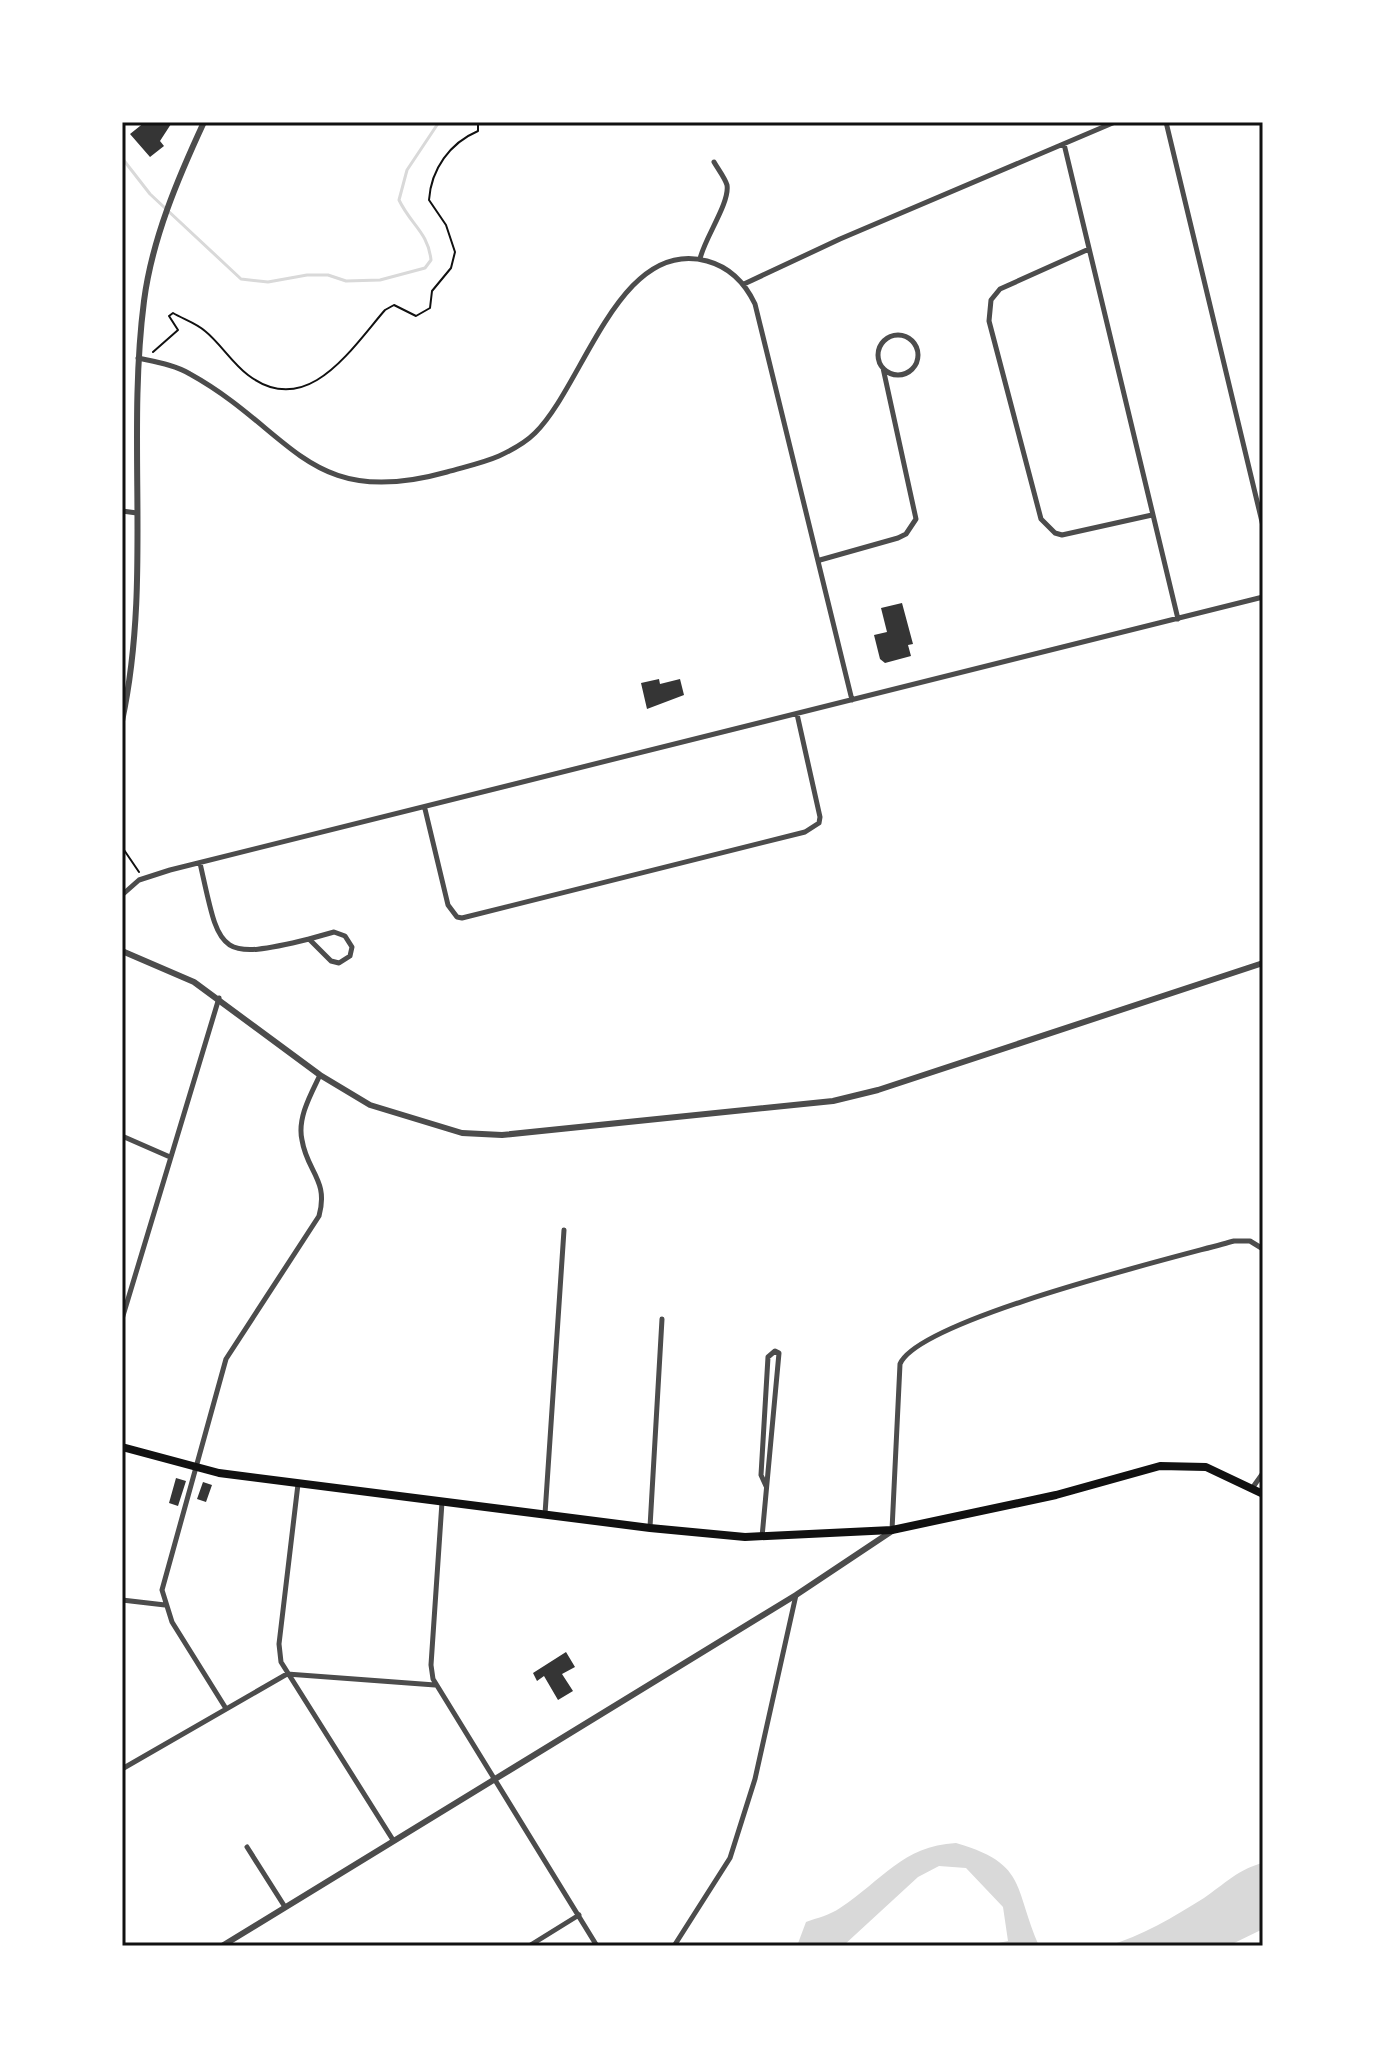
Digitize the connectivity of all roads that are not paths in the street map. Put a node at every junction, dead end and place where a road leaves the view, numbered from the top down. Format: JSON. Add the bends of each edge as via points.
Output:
{"nodes":[{"id":1,"x":204,"y":122,"type":"edge"},
{"id":2,"x":1115,"y":122,"type":"edge"},
{"id":3,"x":1166,"y":122,"type":"edge"},
{"id":4,"x":1064,"y":144,"type":"junction"},
{"id":5,"x":714,"y":162,"type":"dead end"},
{"id":6,"x":1089,"y":249,"type":"junction"},
{"id":7,"x":700,"y":259,"type":"junction"},
{"id":8,"x":744,"y":284,"type":"junction"},
{"id":9,"x":138,"y":358,"type":"junction"},
{"id":10,"x":883,"y":368,"type":"junction"},
{"id":11,"x":1263,"y":487,"type":"edge"},
{"id":12,"x":1254,"y":489,"type":"junction"},
{"id":13,"x":122,"y":511,"type":"edge"},
{"id":14,"x":137,"y":513,"type":"junction"},
{"id":15,"x":1152,"y":515,"type":"junction"},
{"id":16,"x":1263,"y":526,"type":"edge"},
{"id":17,"x":820,"y":560,"type":"junction"},
{"id":18,"x":1263,"y":597,"type":"edge"},
{"id":19,"x":1178,"y":619,"type":"junction"},
{"id":20,"x":852,"y":700,"type":"junction"},
{"id":21,"x":797,"y":714,"type":"junction"},
{"id":22,"x":122,"y":721,"type":"edge"},
{"id":23,"x":425,"y":809,"type":"junction"},
{"id":24,"x":200,"y":863,"type":"junction"},
{"id":25,"x":122,"y":895,"type":"edge"},
{"id":26,"x":309,"y":939,"type":"junction"},
{"id":27,"x":122,"y":951,"type":"edge"},
{"id":28,"x":1263,"y":963,"type":"edge"},
{"id":29,"x":219,"y":998,"type":"junction"},
{"id":30,"x":320,"y":1075,"type":"junction"},
{"id":31,"x":122,"y":1136,"type":"edge"},
{"id":32,"x":170,"y":1157,"type":"junction"},
{"id":33,"x":564,"y":1230,"type":"dead end"},
{"id":34,"x":1263,"y":1249,"type":"edge"},
{"id":35,"x":122,"y":1319,"type":"edge"},
{"id":36,"x":662,"y":1319,"type":"dead end"},
{"id":37,"x":122,"y":1447,"type":"edge"},
{"id":38,"x":194,"y":1467,"type":"junction"},
{"id":39,"x":1263,"y":1473,"type":"edge"},
{"id":40,"x":298,"y":1483,"type":"junction"},
{"id":41,"x":766,"y":1486,"type":"junction"},
{"id":42,"x":1253,"y":1487,"type":"junction"},
{"id":43,"x":1263,"y":1494,"type":"edge"},
{"id":44,"x":442,"y":1502,"type":"junction"},
{"id":45,"x":545,"y":1514,"type":"junction"},
{"id":46,"x":650,"y":1528,"type":"junction"},
{"id":47,"x":892,"y":1530,"type":"junction"},
{"id":48,"x":762,"y":1538,"type":"junction"},
{"id":49,"x":796,"y":1595,"type":"junction"},
{"id":50,"x":122,"y":1600,"type":"edge"},
{"id":51,"x":165,"y":1605,"type":"junction"},
{"id":52,"x":287,"y":1674,"type":"junction"},
{"id":53,"x":435,"y":1685,"type":"junction"},
{"id":54,"x":225,"y":1707,"type":"junction"},
{"id":55,"x":122,"y":1769,"type":"edge"},
{"id":56,"x":494,"y":1778,"type":"junction"},
{"id":57,"x":393,"y":1840,"type":"junction"},
{"id":58,"x":247,"y":1847,"type":"dead end"},
{"id":59,"x":285,"y":1907,"type":"junction"},
{"id":60,"x":579,"y":1915,"type":"junction"},
{"id":61,"x":222,"y":1946,"type":"edge"},
{"id":62,"x":529,"y":1946,"type":"edge"},
{"id":63,"x":597,"y":1946,"type":"edge"},
{"id":64,"x":674,"y":1946,"type":"edge"}],
"edges":[{"from":1,"to":9,"type":"street","via":[[162,228],[144,299]]},
{"from":2,"to":4,"type":"street"},
{"from":3,"to":12,"type":"street"},
{"from":4,"to":6,"type":"street"},
{"from":4,"to":8,"type":"street"},
{"from":5,"to":7,"type":"street","via":[[727,185],[725,202]]},
{"from":6,"to":15,"type":"street"},
{"from":6,"to":15,"type":"street","via":[[1000,289],[989,310],[994,348],[1041,519],[1049,528],[1062,535]]},
{"from":7,"to":8,"type":"street"},
{"from":7,"to":9,"type":"street","via":[[666,262],[635,281],[563,396],[522,444],[497,457],[418,478],[378,483],[340,478],[300,458],[188,372]]},
{"from":8,"to":17,"type":"street","via":[[755,304]]},
{"from":9,"to":14,"type":"street"},
{"from":10,"to":10,"type":"street","via":[[878,357],[886,339],[898,335],[914,344],[918,356],[913,368],[895,375]]},
{"from":10,"to":17,"type":"street","via":[[916,519],[898,538]]},
{"from":11,"to":12,"type":"street"},
{"from":12,"to":16,"type":"street"},
{"from":13,"to":14,"type":"street"},
{"from":14,"to":22,"type":"street","via":[[136,637]]},
{"from":15,"to":19,"type":"street"},
{"from":17,"to":20,"type":"street"},
{"from":18,"to":19,"type":"street"},
{"from":19,"to":20,"type":"street"},
{"from":20,"to":21,"type":"street"},
{"from":21,"to":23,"type":"street"},
{"from":21,"to":23,"type":"street","via":[[819,807],[815,827],[470,918],[457,917],[448,905]]},
{"from":23,"to":24,"type":"street"},
{"from":24,"to":25,"type":"street","via":[[139,880]]},
{"from":24,"to":26,"type":"street","via":[[215,926],[230,946],[251,952]]},
{"from":26,"to":26,"type":"street","via":[[340,933],[352,952],[336,963]]},
{"from":27,"to":29,"type":"street"},
{"from":28,"to":30,"type":"street","via":[[833,1101],[482,1135],[370,1105]]},
{"from":29,"to":30,"type":"street"},
{"from":29,"to":32,"type":"street"},
{"from":30,"to":38,"type":"street","via":[[301,1129],[309,1161],[320,1178],[324,1200],[319,1216],[226,1359]]},
{"from":31,"to":32,"type":"street"},
{"from":32,"to":35,"type":"street"},
{"from":33,"to":45,"type":"street"},
{"from":34,"to":47,"type":"street","via":[[1250,1241],[1234,1241],[978,1315],[916,1345],[904,1356]]},
{"from":36,"to":46,"type":"street"},
{"from":37,"to":38,"type":"main road"},
{"from":38,"to":40,"type":"main road"},
{"from":38,"to":51,"type":"street","via":[[162,1590]]},
{"from":39,"to":42,"type":"street"},
{"from":40,"to":44,"type":"main road"},
{"from":40,"to":52,"type":"street","via":[[279,1644]]},
{"from":41,"to":41,"type":"street","via":[[771,1473],[779,1353],[775,1351],[768,1357],[761,1475]]},
{"from":41,"to":48,"type":"street"},
{"from":42,"to":43,"type":"main road"},
{"from":42,"to":47,"type":"main road","via":[[1206,1467],[1160,1466],[1056,1495]]},
{"from":44,"to":45,"type":"main road"},
{"from":44,"to":53,"type":"street","via":[[431,1665]]},
{"from":45,"to":46,"type":"main road"},
{"from":46,"to":48,"type":"main road"},
{"from":47,"to":48,"type":"main road"},
{"from":47,"to":49,"type":"street"},
{"from":49,"to":56,"type":"street"},
{"from":49,"to":64,"type":"street","via":[[755,1779],[730,1858]]},
{"from":50,"to":51,"type":"street"},
{"from":51,"to":54,"type":"street"},
{"from":52,"to":53,"type":"street"},
{"from":52,"to":54,"type":"street"},
{"from":52,"to":57,"type":"street"},
{"from":53,"to":56,"type":"street"},
{"from":54,"to":55,"type":"street"},
{"from":56,"to":57,"type":"street"},
{"from":56,"to":60,"type":"street"},
{"from":57,"to":59,"type":"street"},
{"from":58,"to":59,"type":"street"},
{"from":59,"to":61,"type":"street"},
{"from":60,"to":62,"type":"street"},
{"from":60,"to":63,"type":"street"}]}
